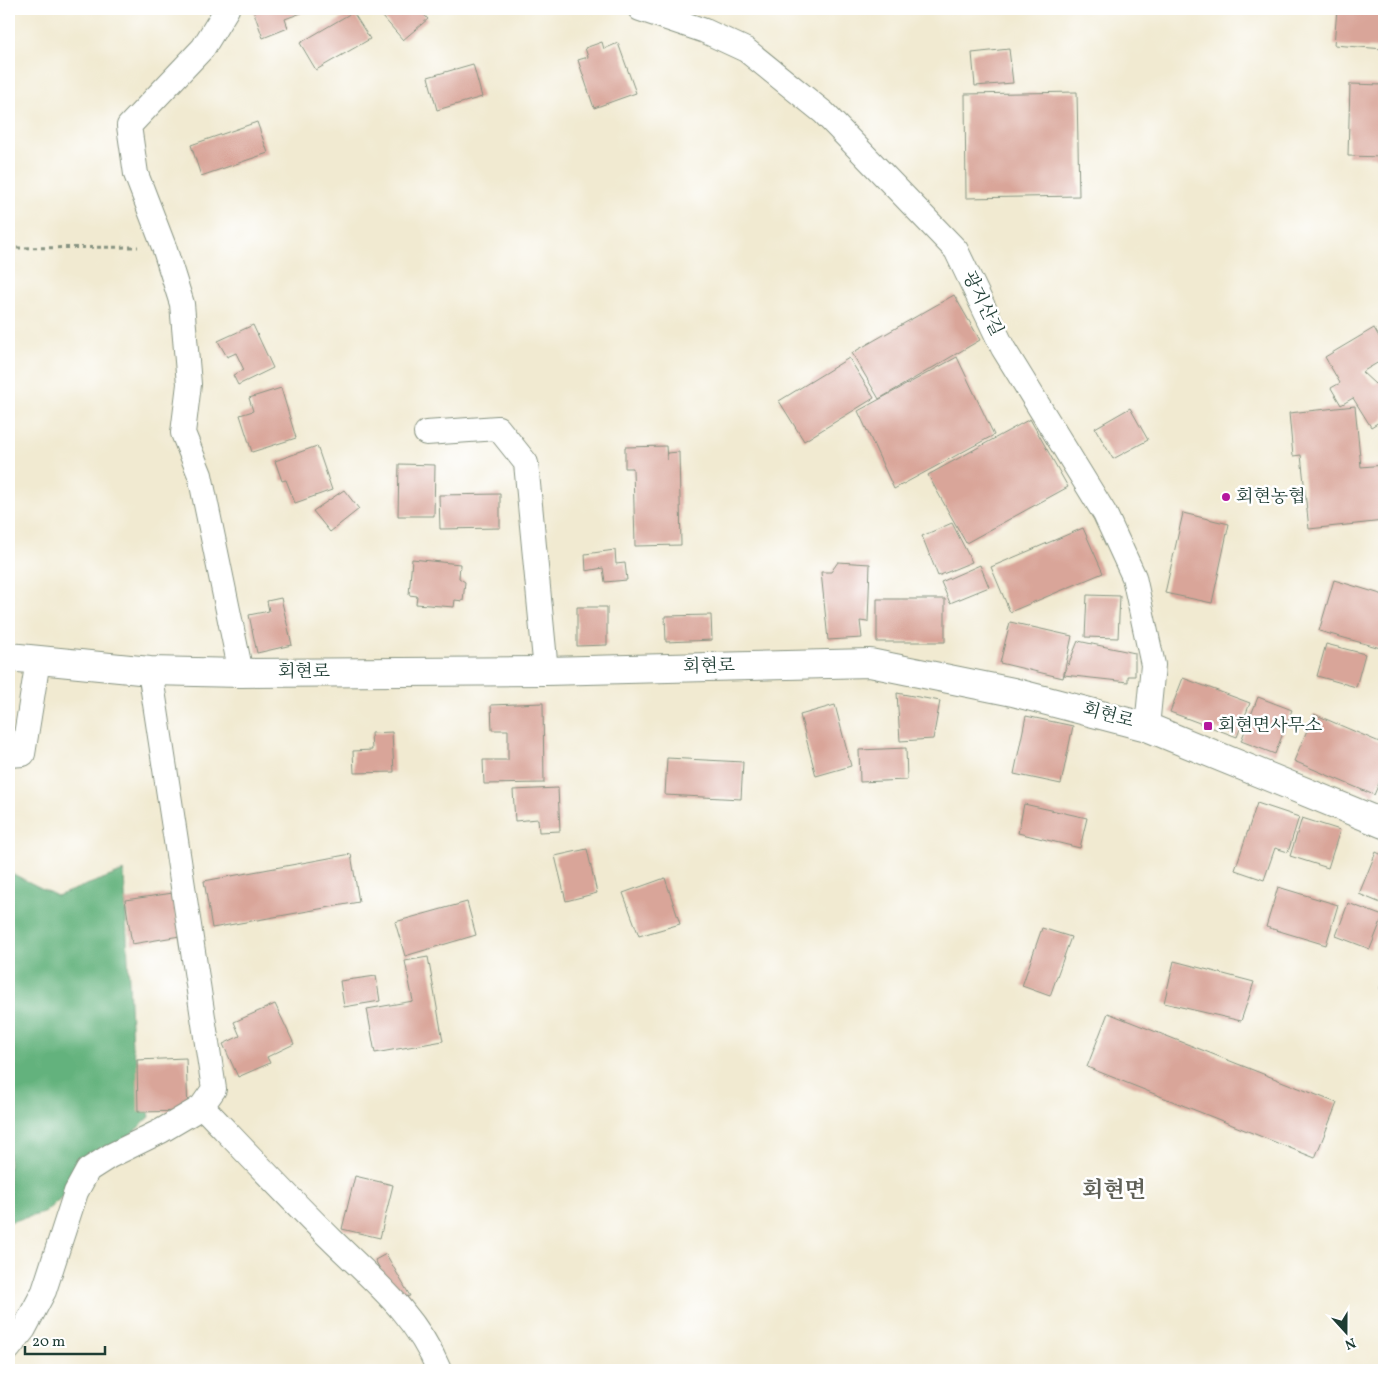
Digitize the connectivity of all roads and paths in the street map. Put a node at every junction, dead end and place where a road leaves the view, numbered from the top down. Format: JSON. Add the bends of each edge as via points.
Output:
{"nodes":[{"id":1,"x":227,"y":9,"type":"edge"},
{"id":2,"x":640,"y":9,"type":"edge"},
{"id":3,"x":164,"y":247,"type":"junction"},
{"id":4,"x":9,"y":248,"type":"edge"},
{"id":5,"x":426,"y":432,"type":"dead end"},
{"id":6,"x":9,"y":657,"type":"edge"},
{"id":7,"x":38,"y":660,"type":"junction"},
{"id":8,"x":546,"y":671,"type":"junction"},
{"id":9,"x":150,"y":672,"type":"junction"},
{"id":10,"x":241,"y":673,"type":"junction"},
{"id":11,"x":1147,"y":727,"type":"junction"},
{"id":12,"x":9,"y":755,"type":"edge"},
{"id":13,"x":1384,"y":824,"type":"edge"},
{"id":14,"x":202,"y":1106,"type":"junction"},
{"id":15,"x":9,"y":1348,"type":"edge"},
{"id":16,"x":439,"y":1370,"type":"edge"}],
"edges":[{"from":1,"to":3,"type":"street","via":[[203,48],[129,126],[136,174]]},
{"from":2,"to":11,"type":"street","name":"광지산길","via":[[705,31],[746,50],[824,113],[956,250],[1003,348],[1105,514],[1134,578],[1153,665]]},
{"from":3,"to":4,"type":"path"},
{"from":3,"to":10,"type":"street","via":[[182,304],[189,384],[182,433],[200,475]]},
{"from":5,"to":8,"type":"street","via":[[498,428],[526,463]]},
{"from":6,"to":7,"type":"street","name":"회현로"},
{"from":7,"to":9,"type":"street","name":"회현로"},
{"from":7,"to":12,"type":"street","via":[[24,754]]},
{"from":8,"to":10,"type":"street","name":"회현로"},
{"from":8,"to":11,"type":"street","name":"회현로","via":[[870,663],[1013,692]]},
{"from":9,"to":10,"type":"street","name":"회현로"},
{"from":9,"to":14,"type":"street","via":[[214,1089]]},
{"from":11,"to":13,"type":"street","name":"회현로"},
{"from":14,"to":15,"type":"street","via":[[88,1170],[76,1192],[44,1290],[24,1329]]},
{"from":14,"to":16,"type":"street","via":[[333,1242],[388,1294],[415,1328]]}]}
